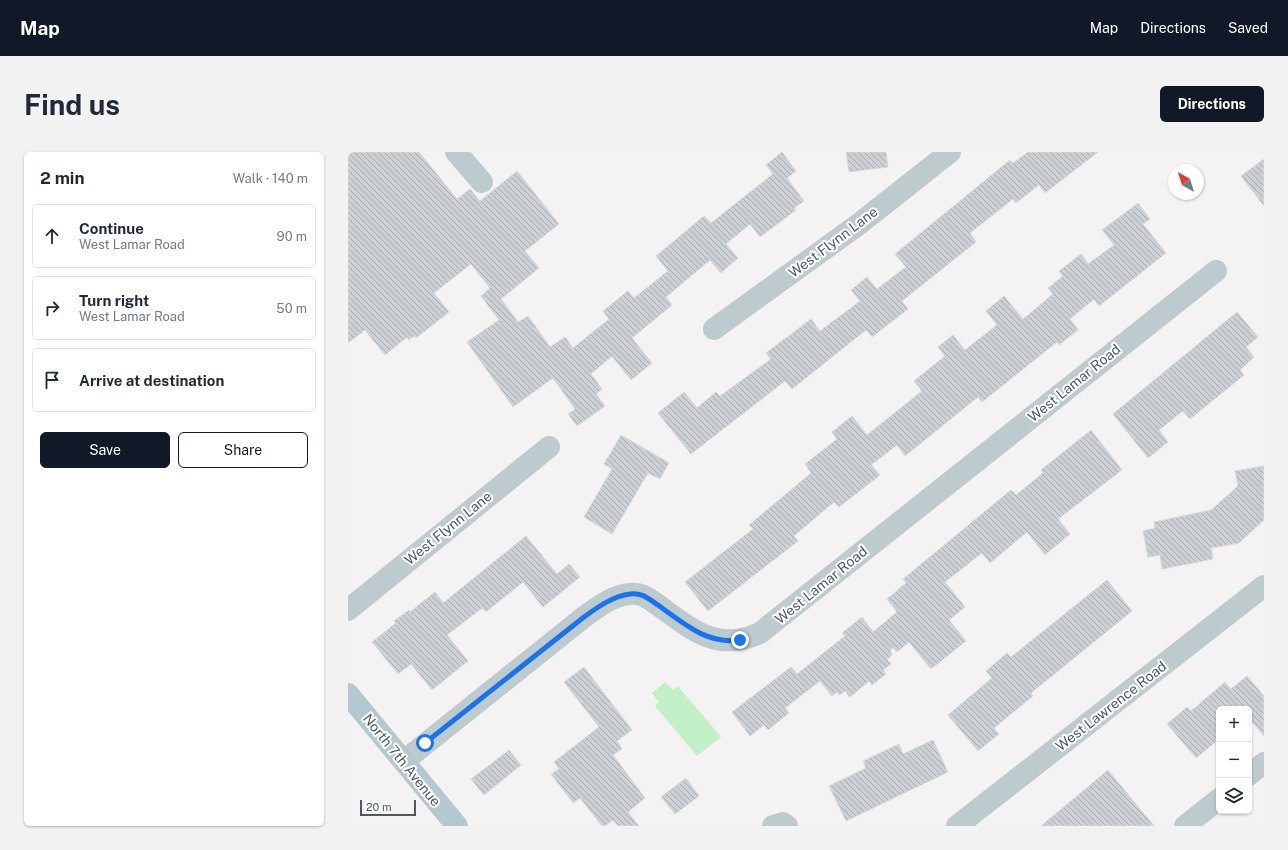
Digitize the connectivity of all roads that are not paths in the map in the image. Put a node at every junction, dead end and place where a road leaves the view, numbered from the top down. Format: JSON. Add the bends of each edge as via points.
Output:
{"nodes":[{"id":1,"x":456,"y":152,"type":"edge"},
{"id":2,"x":950,"y":152,"type":"edge"},
{"id":3,"x":482,"y":182,"type":"dead end"},
{"id":4,"x":1216,"y":271,"type":"dead end"},
{"id":5,"x":714,"y":329,"type":"dead end"},
{"id":6,"x":549,"y":448,"type":"dead end"},
{"id":7,"x":1264,"y":586,"type":"edge"},
{"id":8,"x":348,"y":610,"type":"edge"},
{"id":9,"x":348,"y":694,"type":"edge"},
{"id":10,"x":404,"y":761,"type":"junction"},
{"id":11,"x":1264,"y":763,"type":"edge"},
{"id":12,"x":1252,"y":773,"type":"edge"},
{"id":13,"x":1216,"y":801,"type":"edge"},
{"id":14,"x":457,"y":826,"type":"edge"},
{"id":15,"x":773,"y":826,"type":"edge"},
{"id":16,"x":787,"y":826,"type":"edge"},
{"id":17,"x":958,"y":826,"type":"edge"},
{"id":18,"x":1185,"y":826,"type":"edge"}],
"edges":[{"from":1,"to":3,"type":"street"},
{"from":2,"to":5,"type":"street","name":"West Flynn Lane","via":[[859,224]]},
{"from":4,"to":10,"type":"street","name":"West Lamar Road","via":[[760,633],[735,640],[713,639],[695,631],[640,594],[614,598],[584,617]]},
{"from":6,"to":8,"type":"street","name":"West Flynn Lane"},
{"from":7,"to":17,"type":"street","name":"West Lawrence Road"},
{"from":9,"to":10,"type":"main road","name":"North 7th Avenue"},
{"from":10,"to":14,"type":"main road","name":"North 7th Avenue"},
{"from":11,"to":12,"type":"street"},
{"from":13,"to":18,"type":"street"},
{"from":15,"to":16,"type":"street","via":[[783,823]]}]}
